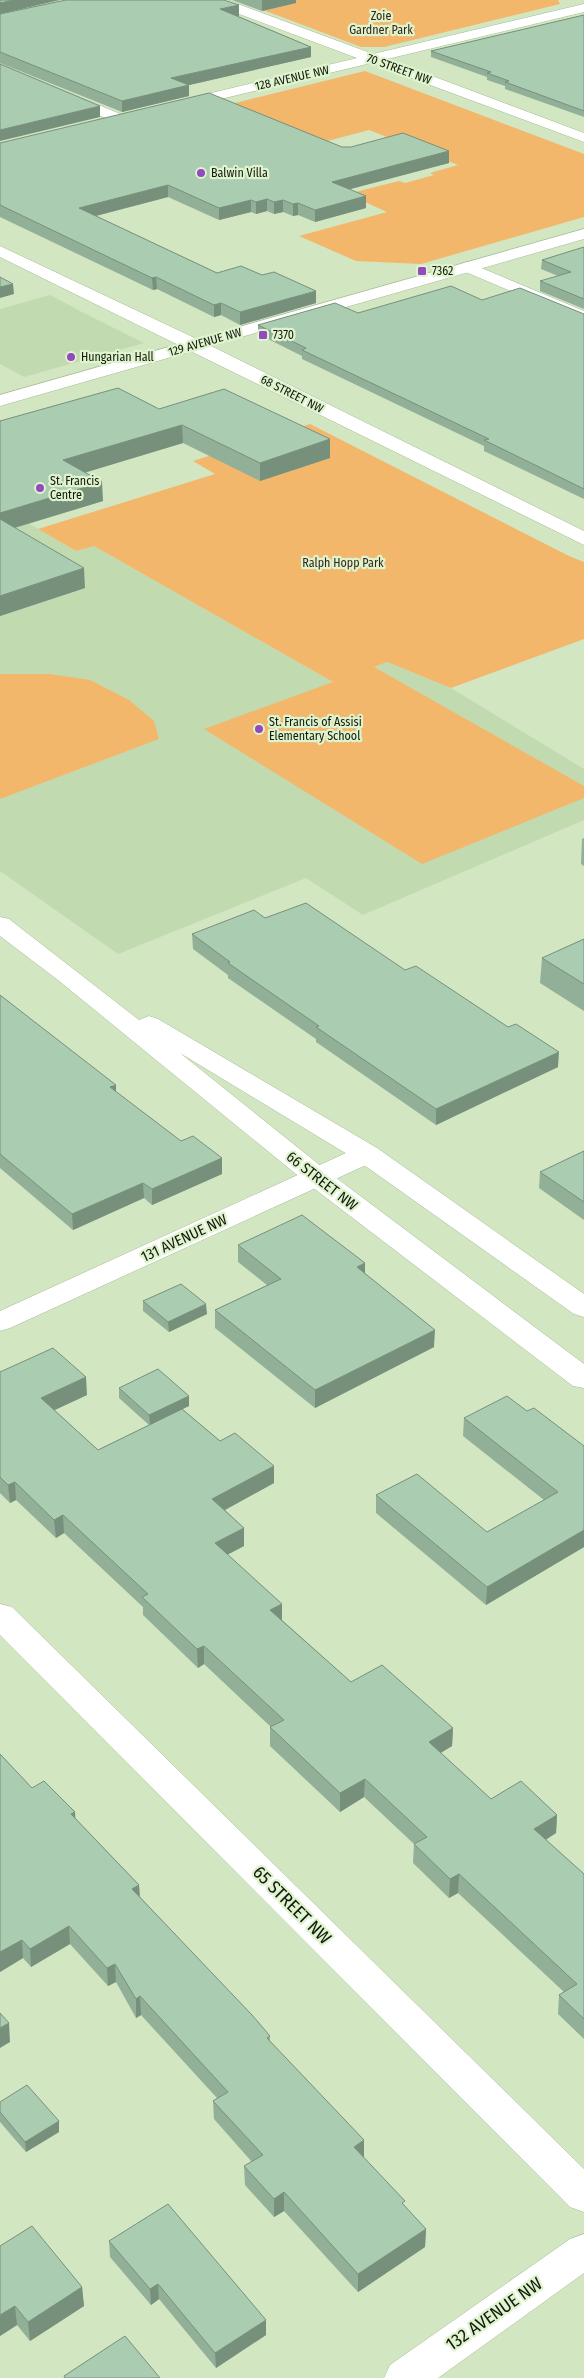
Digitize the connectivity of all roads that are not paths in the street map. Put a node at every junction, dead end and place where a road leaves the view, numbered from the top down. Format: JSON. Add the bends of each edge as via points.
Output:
{"nodes":[{"id":1,"x":215,"y":0,"type":"edge"},
{"id":2,"x":584,"y":8,"type":"edge"},
{"id":3,"x":371,"y":59,"type":"junction"},
{"id":4,"x":0,"y":68,"type":"edge"},
{"id":5,"x":167,"y":108,"type":"edge"},
{"id":6,"x":138,"y":114,"type":"edge"},
{"id":7,"x":120,"y":119,"type":"junction"},
{"id":8,"x":92,"y":126,"type":"edge"},
{"id":9,"x":584,"y":138,"type":"edge"},
{"id":10,"x":584,"y":234,"type":"edge"},
{"id":11,"x":0,"y":251,"type":"edge"},
{"id":12,"x":467,"y":267,"type":"junction"},
{"id":13,"x":584,"y":317,"type":"edge"},
{"id":14,"x":195,"y":345,"type":"junction"},
{"id":15,"x":0,"y":401,"type":"edge"},
{"id":16,"x":584,"y":539,"type":"edge"},
{"id":17,"x":0,"y":924,"type":"edge"},
{"id":18,"x":67,"y":975,"type":"junction"},
{"id":19,"x":367,"y":1154,"type":"junction"},
{"id":20,"x":317,"y":1177,"type":"junction"},
{"id":21,"x":584,"y":1308,"type":"edge"},
{"id":22,"x":0,"y":1322,"type":"edge"},
{"id":23,"x":584,"y":1379,"type":"edge"},
{"id":24,"x":0,"y":1615,"type":"edge"},
{"id":25,"x":584,"y":2195,"type":"edge"},
{"id":26,"x":584,"y":2251,"type":"edge"},
{"id":27,"x":405,"y":2378,"type":"edge"}],
"edges":[{"from":1,"to":3,"type":"street","name":"70 STREET NW"},
{"from":2,"to":3,"type":"street","name":"128 AVENUE NW"},
{"from":3,"to":5,"type":"street","name":"128 AVENUE NW"},
{"from":3,"to":9,"type":"street","name":"70 STREET NW"},
{"from":4,"to":7,"type":"street"},
{"from":6,"to":7,"type":"street"},
{"from":7,"to":8,"type":"street"},
{"from":10,"to":12,"type":"street","name":"129 AVENUE NW"},
{"from":11,"to":14,"type":"street","name":"68 STREET NW"},
{"from":12,"to":13,"type":"street"},
{"from":12,"to":14,"type":"street","name":"129 AVENUE NW"},
{"from":14,"to":15,"type":"street","name":"129 AVENUE NW"},
{"from":14,"to":16,"type":"street","name":"68 STREET NW"},
{"from":17,"to":18,"type":"street","name":"66 STREET NW"},
{"from":18,"to":19,"type":"street","name":"66 STREET NW"},
{"from":18,"to":20,"type":"street","name":"66 STREET NW"},
{"from":19,"to":20,"type":"street","name":"131 AVENUE NW"},
{"from":19,"to":21,"type":"street","name":"66 STREET NW"},
{"from":20,"to":22,"type":"street","name":"131 AVENUE NW"},
{"from":20,"to":23,"type":"street","name":"66 STREET NW"},
{"from":24,"to":25,"type":"street","name":"65 STREET NW"},
{"from":26,"to":27,"type":"street","name":"132 AVENUE NW"}]}
